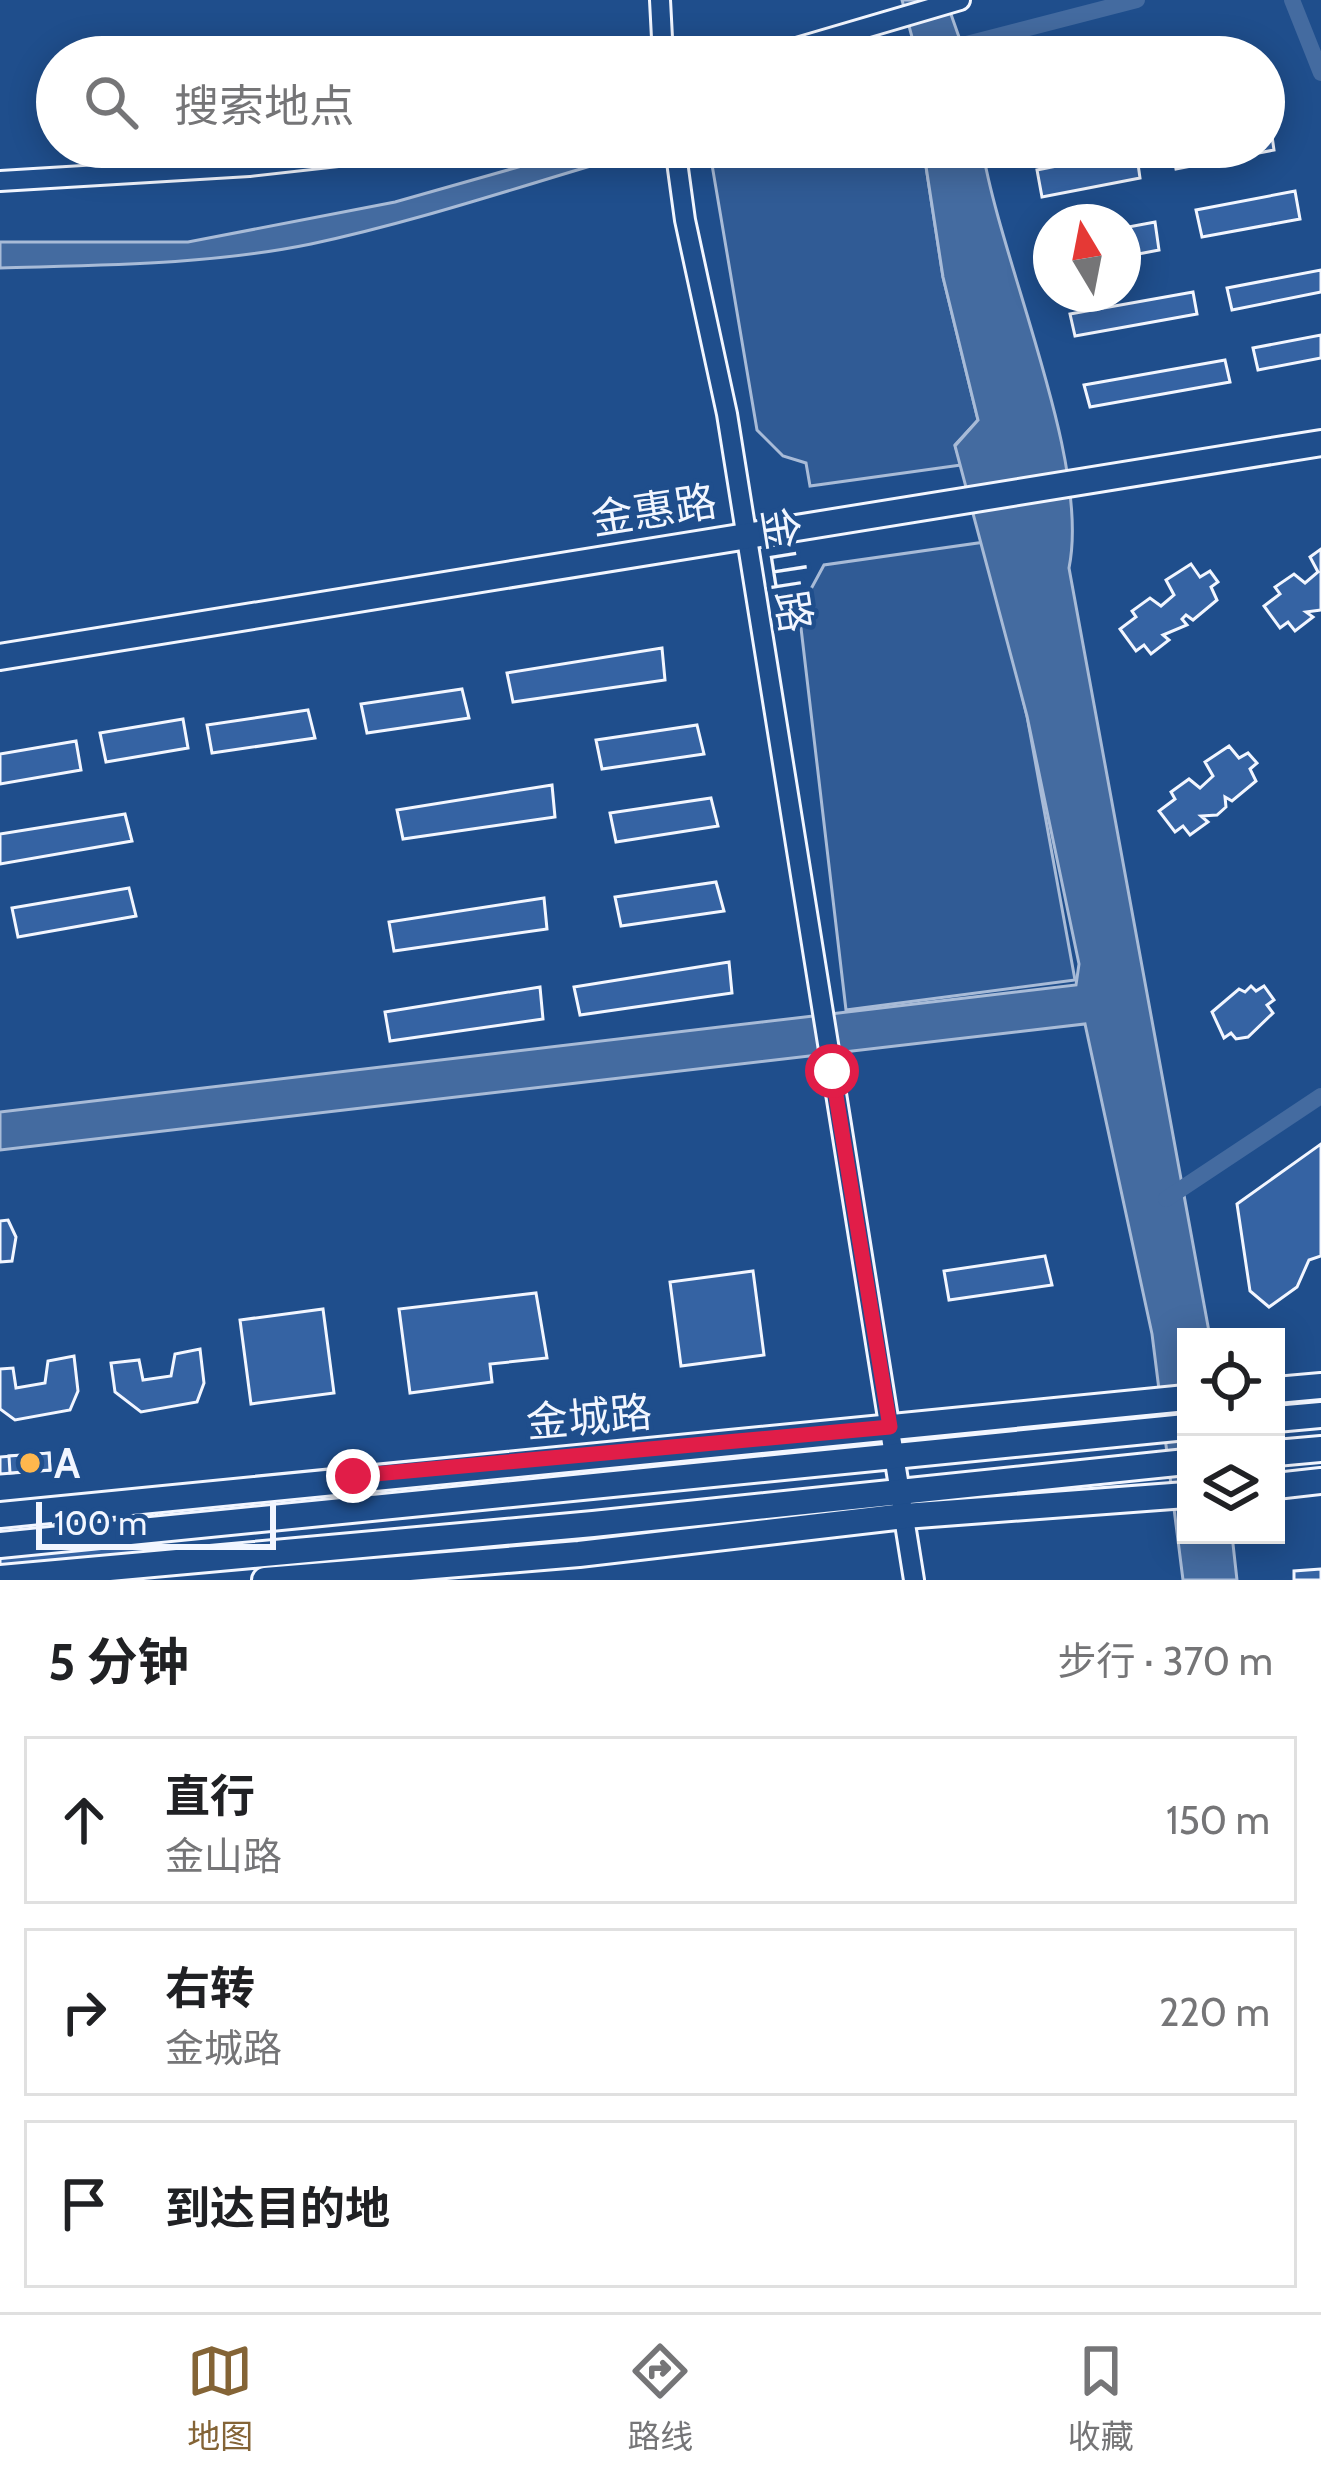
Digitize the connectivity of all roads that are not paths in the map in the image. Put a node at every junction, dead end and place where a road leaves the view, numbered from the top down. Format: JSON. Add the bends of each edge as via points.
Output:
{"nodes":[{"id":1,"x":660,"y":0,"type":"edge"},
{"id":2,"x":960,"y":0,"type":"edge"},
{"id":3,"x":662,"y":36,"type":"edge"},
{"id":4,"x":835,"y":36,"type":"edge"},
{"id":5,"x":216,"y":168,"type":"edge"},
{"id":6,"x":678,"y":168,"type":"edge"},
{"id":7,"x":0,"y":181,"type":"edge"},
{"id":8,"x":1321,"y":443,"type":"edge"},
{"id":9,"x":744,"y":535,"type":"junction"},
{"id":10,"x":0,"y":657,"type":"edge"},
{"id":11,"x":1321,"y":1386,"type":"edge"},
{"id":12,"x":1285,"y":1389,"type":"edge"},
{"id":13,"x":1177,"y":1399,"type":"edge"},
{"id":14,"x":890,"y":1427,"type":"junction"},
{"id":15,"x":1177,"y":1428,"type":"edge"},
{"id":16,"x":1321,"y":1449,"type":"edge"},
{"id":17,"x":1285,"y":1452,"type":"edge"},
{"id":18,"x":894,"y":1456,"type":"junction"},
{"id":19,"x":1173,"y":1463,"type":"edge"},
{"id":20,"x":1321,"y":1480,"type":"edge"},
{"id":21,"x":317,"y":1482,"type":"junction"},
{"id":22,"x":1285,"y":1485,"type":"edge"},
{"id":23,"x":1177,"y":1496,"type":"edge"},
{"id":24,"x":902,"y":1503,"type":"junction"},
{"id":25,"x":417,"y":1507,"type":"junction"},
{"id":26,"x":0,"y":1515,"type":"edge"},
{"id":27,"x":452,"y":1537,"type":"junction"},
{"id":28,"x":0,"y":1545,"type":"edge"},
{"id":29,"x":579,"y":1554,"type":"junction"},
{"id":30,"x":0,"y":1578,"type":"edge"},
{"id":31,"x":265,"y":1580,"type":"edge"},
{"id":32,"x":914,"y":1580,"type":"edge"}],
"edges":[{"from":1,"to":3,"type":"street"},
{"from":2,"to":4,"type":"street"},
{"from":5,"to":7,"type":"street"},
{"from":6,"to":9,"type":"street","name":"金山路"},
{"from":8,"to":9,"type":"main road","name":"金惠路"},
{"from":9,"to":10,"type":"main road","name":"金惠路"},
{"from":9,"to":14,"type":"street","name":"金山路"},
{"from":11,"to":12,"type":"main road"},
{"from":13,"to":14,"type":"main road","name":"金城路"},
{"from":14,"to":18,"type":"street"},
{"from":14,"to":21,"type":"main road","name":"金城路"},
{"from":15,"to":18,"type":"main road","name":"金城路"},
{"from":16,"to":17,"type":"main road"},
{"from":18,"to":24,"type":"street"},
{"from":18,"to":25,"type":"main road","name":"金城路"},
{"from":19,"to":24,"type":"main road"},
{"from":20,"to":22,"type":"main road"},
{"from":21,"to":25,"type":"main road"},
{"from":21,"to":26,"type":"main road","name":"金城路"},
{"from":23,"to":24,"type":"main road"},
{"from":24,"to":27,"type":"main road"},
{"from":24,"to":29,"type":"main road"},
{"from":24,"to":32,"type":"street"},
{"from":25,"to":28,"type":"main road","name":"金城路"},
{"from":27,"to":29,"type":"main road"},
{"from":27,"to":30,"type":"main road"},
{"from":29,"to":31,"type":"main road"}]}
